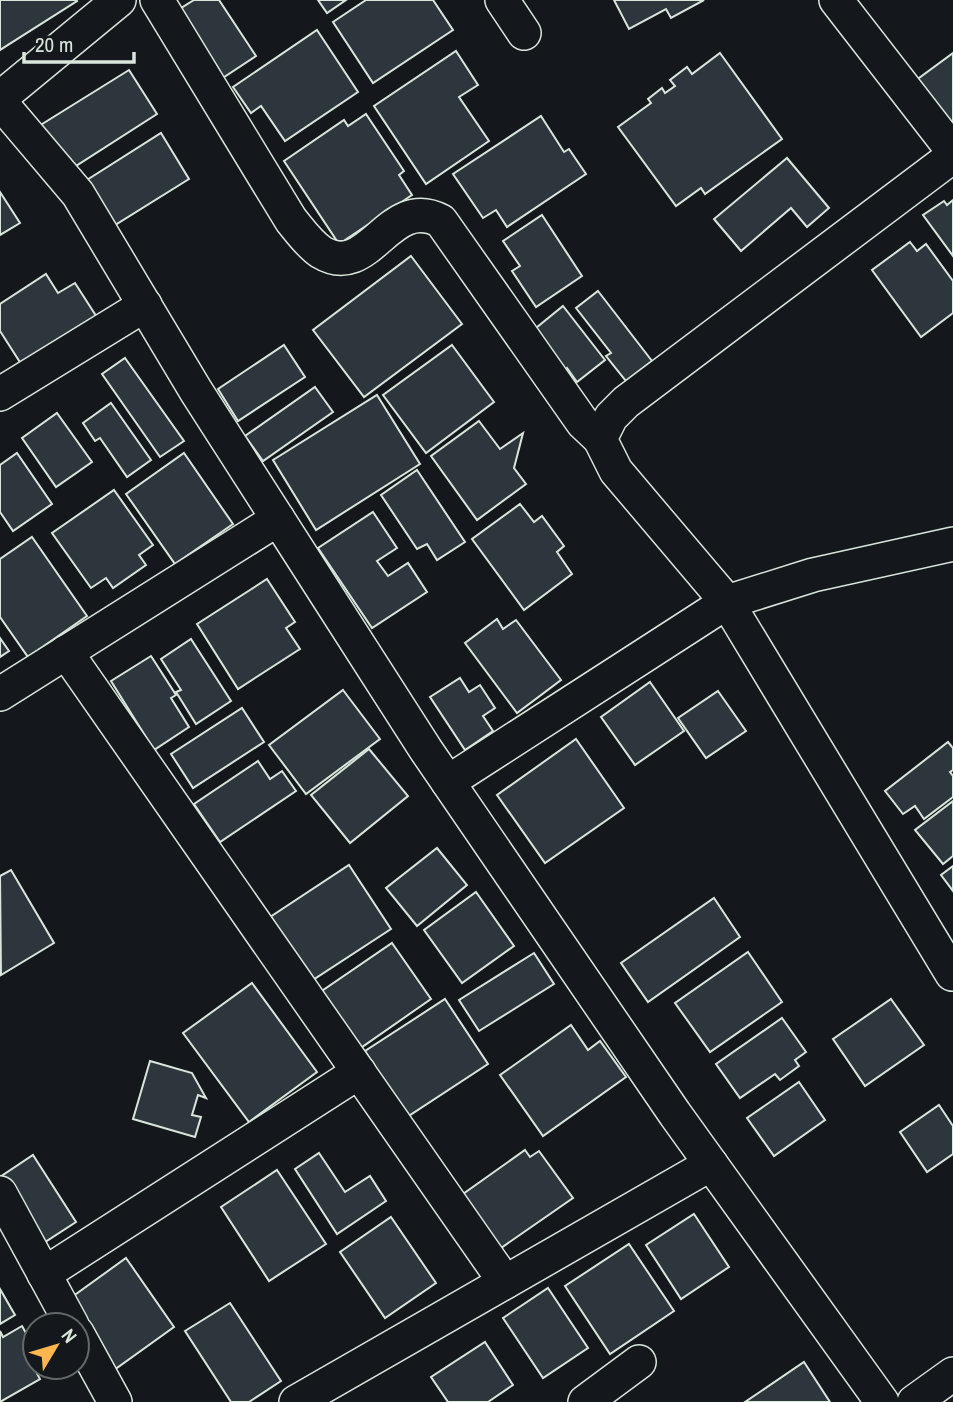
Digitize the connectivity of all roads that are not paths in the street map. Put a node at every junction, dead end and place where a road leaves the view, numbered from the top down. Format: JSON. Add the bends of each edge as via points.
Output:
{"nodes":[{"id":1,"x":119,"y":0,"type":"edge"},
{"id":2,"x":157,"y":0,"type":"edge"},
{"id":3,"x":502,"y":0,"type":"edge"},
{"id":4,"x":836,"y":0,"type":"edge"},
{"id":5,"x":524,"y":33,"type":"dead end"},
{"id":6,"x":0,"y":100,"type":"edge"},
{"id":7,"x":953,"y":154,"type":"edge"},
{"id":8,"x":145,"y":305,"type":"junction"},
{"id":9,"x":0,"y":394,"type":"edge"},
{"id":10,"x":600,"y":439,"type":"junction"},
{"id":11,"x":278,"y":519,"type":"junction"},
{"id":12,"x":953,"y":544,"type":"edge"},
{"id":13,"x":727,"y":602,"type":"junction"},
{"id":14,"x":66,"y":652,"type":"junction"},
{"id":15,"x":0,"y":694,"type":"edge"},
{"id":16,"x":448,"y":782,"type":"junction"},
{"id":17,"x":952,"y":974,"type":"edge"},
{"id":18,"x":359,"y":1072,"type":"junction"},
{"id":19,"x":711,"y":1164,"type":"junction"},
{"id":20,"x":0,"y":1193,"type":"edge"},
{"id":21,"x":44,"y":1274,"type":"junction"},
{"id":22,"x":505,"y":1282,"type":"junction"},
{"id":23,"x":64,"y":1311,"type":"edge"},
{"id":24,"x":91,"y":1358,"type":"edge"},
{"id":25,"x":639,"y":1362,"type":"dead end"},
{"id":26,"x":953,"y":1374,"type":"edge"},
{"id":27,"x":115,"y":1402,"type":"edge"},
{"id":28,"x":296,"y":1402,"type":"edge"},
{"id":29,"x":585,"y":1402,"type":"edge"},
{"id":30,"x":882,"y":1402,"type":"edge"},
{"id":31,"x":914,"y":1402,"type":"edge"}],
"edges":[{"from":1,"to":6,"type":"street"},
{"from":2,"to":10,"type":"street","via":[[307,240],[339,259],[354,257],[405,218],[419,214],[441,221],[583,423]]},
{"from":3,"to":5,"type":"street"},
{"from":4,"to":7,"type":"street"},
{"from":6,"to":8,"type":"street","via":[[78,194]]},
{"from":7,"to":10,"type":"street","via":[[626,402],[611,416]]},
{"from":8,"to":9,"type":"street"},
{"from":8,"to":11,"type":"street"},
{"from":10,"to":13,"type":"street","via":[[616,471]]},
{"from":11,"to":14,"type":"street"},
{"from":11,"to":16,"type":"street"},
{"from":12,"to":13,"type":"street","via":[[813,575]]},
{"from":13,"to":16,"type":"street"},
{"from":13,"to":17,"type":"street"},
{"from":14,"to":15,"type":"street"},
{"from":14,"to":18,"type":"street"},
{"from":16,"to":19,"type":"street"},
{"from":18,"to":21,"type":"street"},
{"from":18,"to":22,"type":"street"},
{"from":19,"to":22,"type":"street"},
{"from":19,"to":30,"type":"street"},
{"from":20,"to":21,"type":"street"},
{"from":21,"to":23,"type":"street"},
{"from":22,"to":28,"type":"street"},
{"from":24,"to":27,"type":"street"},
{"from":25,"to":29,"type":"street"},
{"from":26,"to":31,"type":"street"}]}
